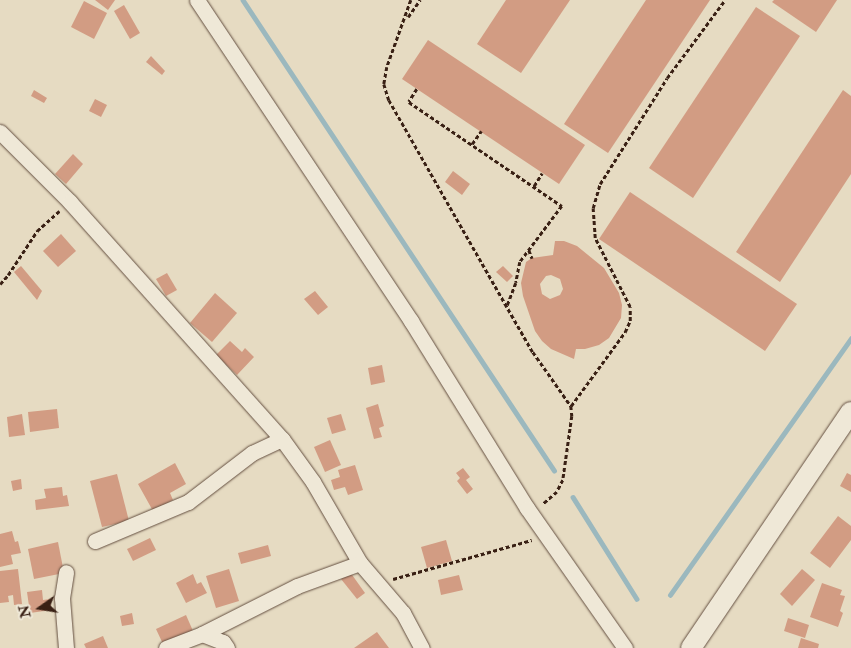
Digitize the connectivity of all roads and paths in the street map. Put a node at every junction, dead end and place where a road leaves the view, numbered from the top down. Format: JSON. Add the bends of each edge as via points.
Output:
{"nodes":[{"id":1,"x":197,"y":0,"type":"edge"},
{"id":2,"x":411,"y":0,"type":"edge"},
{"id":3,"x":420,"y":0,"type":"edge"},
{"id":4,"x":725,"y":0,"type":"edge"},
{"id":5,"x":406,"y":20,"type":"junction"},
{"id":6,"x":417,"y":88,"type":"dead end"},
{"id":7,"x":481,"y":131,"type":"dead end"},
{"id":8,"x":0,"y":132,"type":"edge"},
{"id":9,"x":472,"y":144,"type":"junction"},
{"id":10,"x":542,"y":172,"type":"dead end"},
{"id":11,"x":534,"y":186,"type":"junction"},
{"id":12,"x":70,"y":202,"type":"junction"},
{"id":13,"x":528,"y":250,"type":"junction"},
{"id":14,"x":532,"y":258,"type":"dead end"},
{"id":15,"x":0,"y":284,"type":"edge"},
{"id":16,"x":507,"y":308,"type":"junction"},
{"id":17,"x":571,"y":406,"type":"junction"},
{"id":18,"x":851,"y":412,"type":"edge"},
{"id":19,"x":282,"y":438,"type":"junction"},
{"id":20,"x":527,"y":508,"type":"junction"},
{"id":21,"x":546,"y":536,"type":"junction"},
{"id":22,"x":95,"y":541,"type":"dead end"},
{"id":23,"x":360,"y":563,"type":"junction"},
{"id":24,"x":66,"y":572,"type":"dead end"},
{"id":25,"x":372,"y":576,"type":"junction"},
{"id":26,"x":202,"y":634,"type":"junction"},
{"id":27,"x":66,"y":648,"type":"edge"},
{"id":28,"x":166,"y":648,"type":"edge"},
{"id":29,"x":227,"y":648,"type":"edge"},
{"id":30,"x":422,"y":648,"type":"edge"},
{"id":31,"x":625,"y":648,"type":"edge"},
{"id":32,"x":691,"y":648,"type":"edge"}],
"edges":[{"from":1,"to":20,"type":"street","via":[[411,321]]},
{"from":2,"to":5,"type":"path"},
{"from":3,"to":5,"type":"path"},
{"from":4,"to":17,"type":"path","via":[[667,78],[600,184],[593,208],[595,238],[630,307],[630,321]]},
{"from":5,"to":16,"type":"path","via":[[387,67],[384,84],[389,100]]},
{"from":6,"to":9,"type":"path","via":[[409,102]]},
{"from":7,"to":9,"type":"path"},
{"from":8,"to":12,"type":"street"},
{"from":9,"to":11,"type":"path"},
{"from":10,"to":11,"type":"path"},
{"from":11,"to":13,"type":"path","via":[[562,206]]},
{"from":12,"to":15,"type":"path","via":[[37,231]]},
{"from":12,"to":19,"type":"street"},
{"from":13,"to":14,"type":"path"},
{"from":13,"to":16,"type":"path","via":[[520,262]]},
{"from":16,"to":17,"type":"path"},
{"from":17,"to":20,"type":"path","via":[[563,480],[544,504]]},
{"from":18,"to":32,"type":"main road"},
{"from":19,"to":22,"type":"street","via":[[252,453],[188,502]]},
{"from":19,"to":23,"type":"street","via":[[313,482]]},
{"from":20,"to":21,"type":"street"},
{"from":21,"to":25,"type":"path","via":[[398,580]]},
{"from":21,"to":31,"type":"street"},
{"from":23,"to":25,"type":"street"},
{"from":23,"to":26,"type":"street","via":[[296,586]]},
{"from":24,"to":27,"type":"street","via":[[62,598]]},
{"from":25,"to":30,"type":"street","via":[[403,613]]},
{"from":26,"to":28,"type":"street"},
{"from":26,"to":29,"type":"street","via":[[223,642]]}]}
